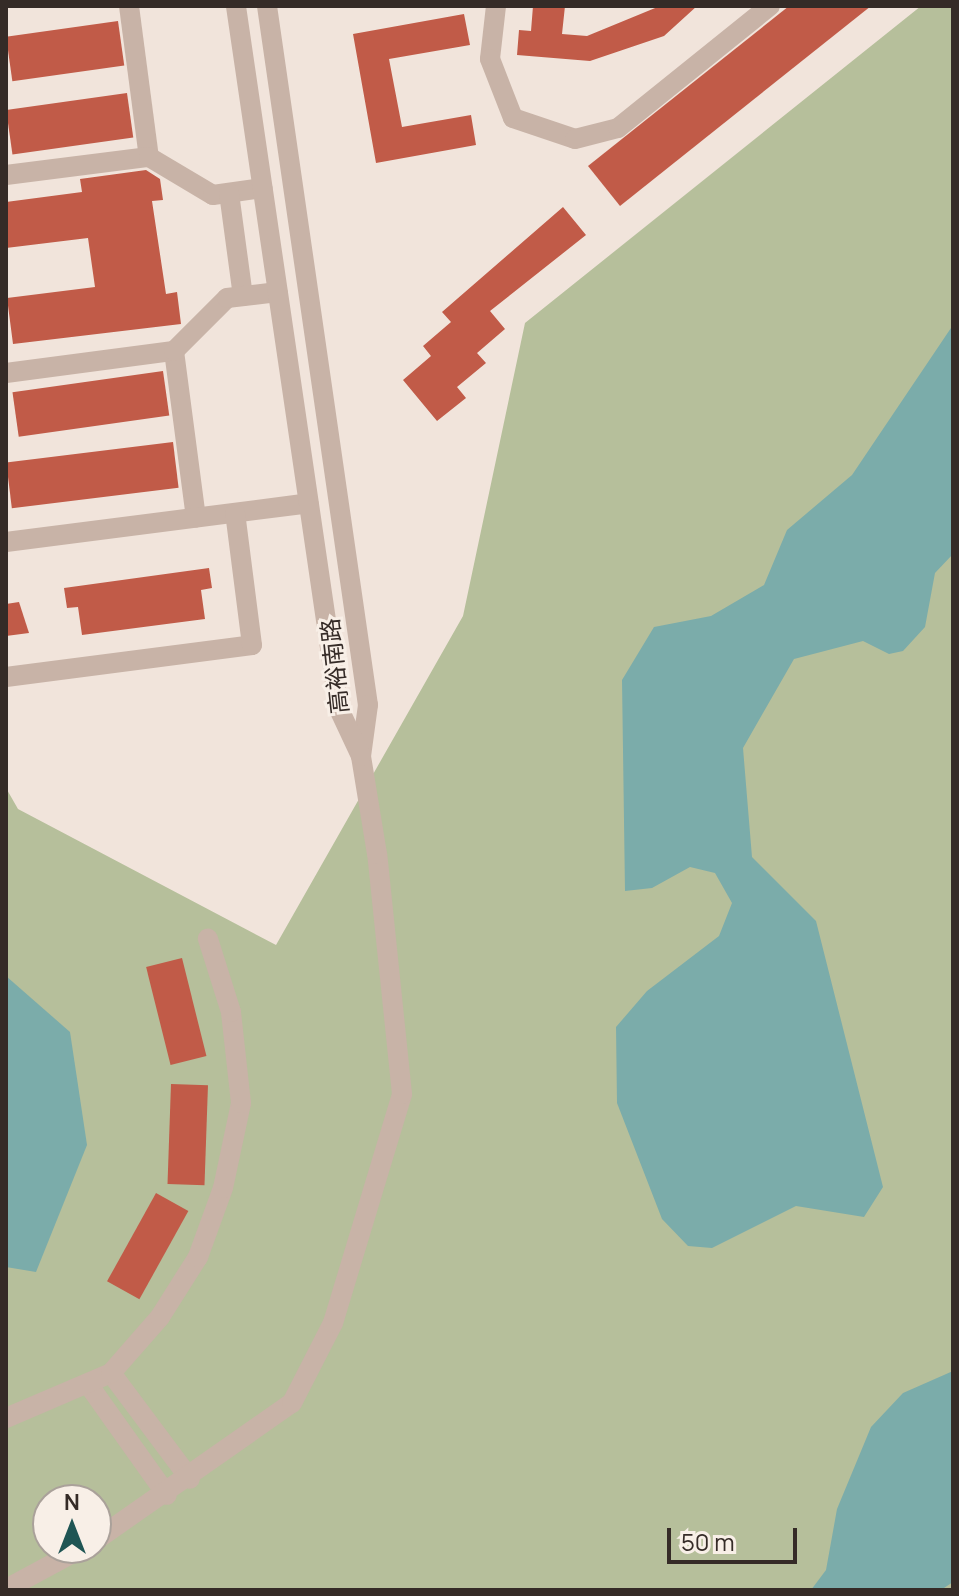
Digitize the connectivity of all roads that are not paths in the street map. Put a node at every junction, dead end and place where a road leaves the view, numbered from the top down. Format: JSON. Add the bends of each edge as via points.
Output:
{"nodes":[{"id":1,"x":129,"y":6,"type":"edge"},
{"id":2,"x":236,"y":6,"type":"edge"},
{"id":3,"x":267,"y":6,"type":"edge"},
{"id":4,"x":496,"y":6,"type":"edge"},
{"id":5,"x":770,"y":6,"type":"edge"},
{"id":6,"x":149,"y":157,"type":"junction"},
{"id":7,"x":6,"y":175,"type":"edge"},
{"id":8,"x":263,"y":188,"type":"junction"},
{"id":9,"x":229,"y":193,"type":"junction"},
{"id":10,"x":278,"y":292,"type":"junction"},
{"id":11,"x":243,"y":296,"type":"junction"},
{"id":12,"x":174,"y":351,"type":"junction"},
{"id":13,"x":6,"y":373,"type":"edge"},
{"id":14,"x":309,"y":503,"type":"junction"},
{"id":15,"x":235,"y":513,"type":"junction"},
{"id":16,"x":196,"y":518,"type":"junction"},
{"id":17,"x":6,"y":542,"type":"edge"},
{"id":18,"x":6,"y":677,"type":"edge"},
{"id":19,"x":361,"y":756,"type":"junction"},
{"id":20,"x":208,"y":939,"type":"dead end"},
{"id":21,"x":111,"y":1373,"type":"junction"},
{"id":22,"x":88,"y":1384,"type":"junction"},
{"id":23,"x":6,"y":1418,"type":"edge"},
{"id":24,"x":190,"y":1479,"type":"junction"},
{"id":25,"x":167,"y":1495,"type":"junction"},
{"id":26,"x":112,"y":1530,"type":"edge"},
{"id":27,"x":52,"y":1564,"type":"edge"},
{"id":28,"x":6,"y":1589,"type":"edge"}],
"edges":[{"from":1,"to":6,"type":"street"},
{"from":2,"to":8,"type":"street","name":"高裕南路"},
{"from":3,"to":19,"type":"street","name":"高裕南路","via":[[368,705]]},
{"from":4,"to":5,"type":"street","via":[[490,59],[513,118],[575,139],[618,128]]},
{"from":6,"to":7,"type":"street"},
{"from":6,"to":9,"type":"street","via":[[213,195]]},
{"from":8,"to":9,"type":"street"},
{"from":8,"to":10,"type":"street","name":"高裕南路"},
{"from":9,"to":11,"type":"street"},
{"from":10,"to":11,"type":"street"},
{"from":10,"to":14,"type":"street","name":"高裕南路"},
{"from":11,"to":12,"type":"street","via":[[227,298]]},
{"from":12,"to":13,"type":"street"},
{"from":12,"to":16,"type":"street"},
{"from":14,"to":15,"type":"street"},
{"from":14,"to":19,"type":"street","name":"高裕南路","via":[[339,709]]},
{"from":15,"to":16,"type":"street"},
{"from":15,"to":18,"type":"street","via":[[252,645]]},
{"from":16,"to":17,"type":"street"},
{"from":19,"to":24,"type":"street","via":[[398,1001],[402,1094],[333,1323],[292,1403]]},
{"from":20,"to":21,"type":"street","via":[[239,1054],[241,1103],[223,1188],[198,1257],[160,1317]]},
{"from":21,"to":22,"type":"street"},
{"from":21,"to":24,"type":"street"},
{"from":22,"to":23,"type":"street"},
{"from":22,"to":25,"type":"street"},
{"from":24,"to":25,"type":"street"},
{"from":25,"to":26,"type":"street"},
{"from":27,"to":28,"type":"street"}]}
